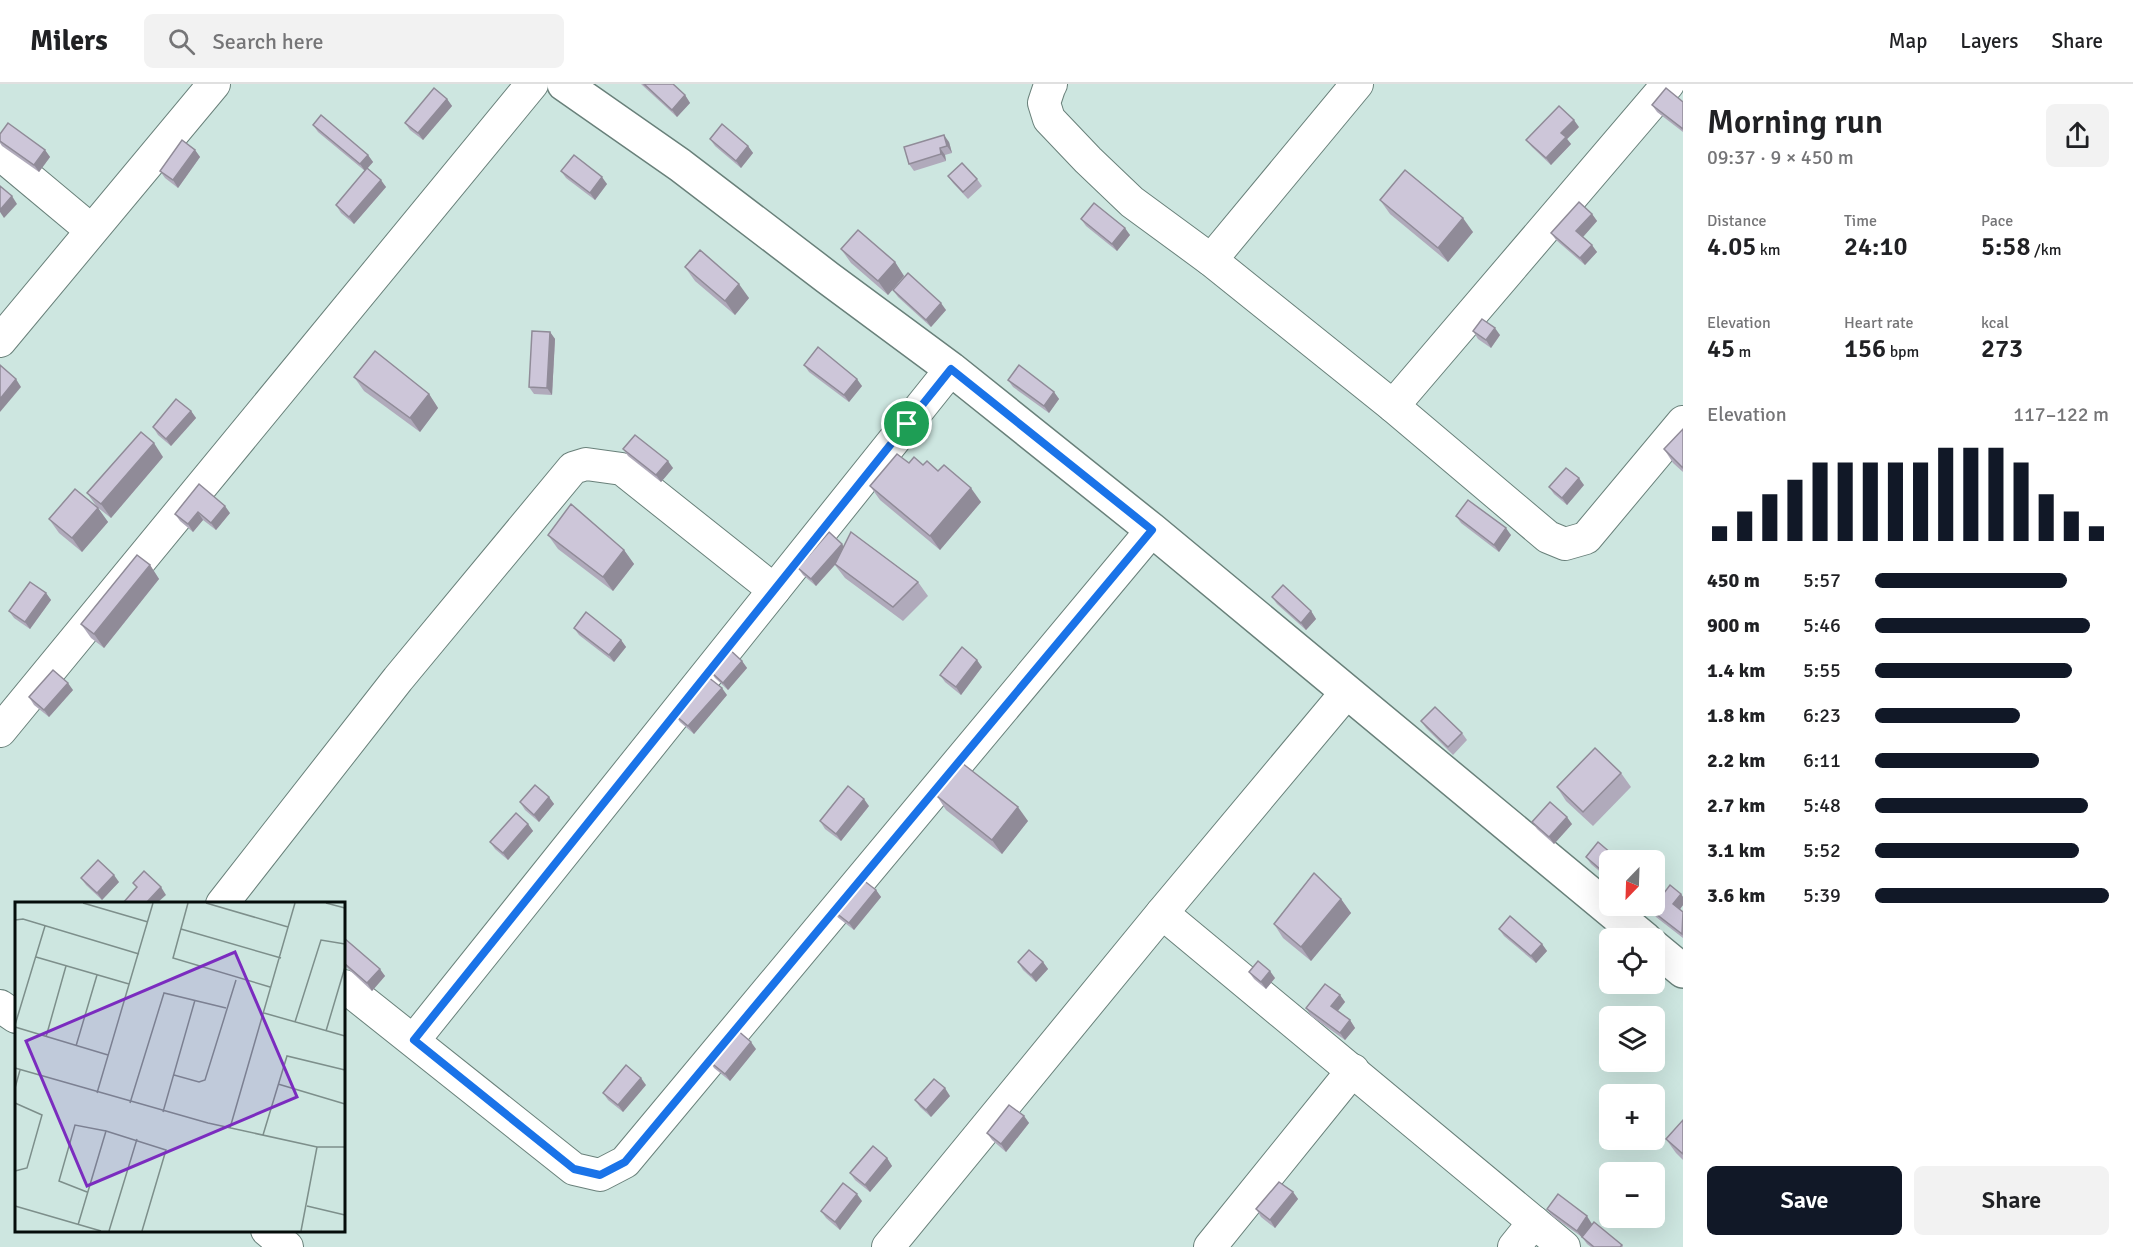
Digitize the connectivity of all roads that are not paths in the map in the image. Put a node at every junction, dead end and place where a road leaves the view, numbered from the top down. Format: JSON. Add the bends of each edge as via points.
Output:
{"nodes":[{"id":1,"x":214,"y":84,"type":"edge"},
{"id":2,"x":532,"y":84,"type":"edge"},
{"id":3,"x":564,"y":84,"type":"edge"},
{"id":4,"x":1052,"y":84,"type":"edge"},
{"id":5,"x":1357,"y":84,"type":"edge"},
{"id":6,"x":1668,"y":84,"type":"edge"},
{"id":7,"x":0,"y":154,"type":"edge"},
{"id":8,"x":92,"y":230,"type":"junction"},
{"id":9,"x":1211,"y":260,"type":"junction"},
{"id":10,"x":0,"y":341,"type":"edge"},
{"id":11,"x":951,"y":369,"type":"junction"},
{"id":12,"x":1392,"y":406,"type":"junction"},
{"id":13,"x":1683,"y":422,"type":"edge"},
{"id":14,"x":1152,"y":530,"type":"junction"},
{"id":15,"x":774,"y":590,"type":"junction"},
{"id":16,"x":1346,"y":693,"type":"junction"},
{"id":17,"x":0,"y":732,"type":"edge"},
{"id":18,"x":229,"y":901,"type":"edge"},
{"id":19,"x":1162,"y":913,"type":"junction"},
{"id":20,"x":1632,"y":928,"type":"edge"},
{"id":21,"x":1665,"y":956,"type":"edge"},
{"id":22,"x":1683,"y":971,"type":"edge"},
{"id":23,"x":345,"y":987,"type":"edge"},
{"id":24,"x":0,"y":1006,"type":"edge"},
{"id":25,"x":15,"y":1016,"type":"edge"},
{"id":26,"x":414,"y":1040,"type":"junction"},
{"id":27,"x":1353,"y":1070,"type":"junction"},
{"id":28,"x":1534,"y":1222,"type":"junction"},
{"id":29,"x":269,"y":1232,"type":"edge"},
{"id":30,"x":287,"y":1247,"type":"edge"},
{"id":31,"x":888,"y":1247,"type":"edge"},
{"id":32,"x":1210,"y":1247,"type":"edge"},
{"id":33,"x":1514,"y":1247,"type":"edge"},
{"id":34,"x":1564,"y":1247,"type":"edge"}],
"edges":[{"from":1,"to":8,"type":"street"},
{"from":2,"to":17,"type":"street"},
{"from":3,"to":11,"type":"street","via":[[680,165]]},
{"from":4,"to":9,"type":"street","via":[[1044,103],[1049,119],[1132,202]]},
{"from":5,"to":9,"type":"street"},
{"from":6,"to":12,"type":"street"},
{"from":7,"to":8,"type":"street"},
{"from":8,"to":10,"type":"street"},
{"from":9,"to":12,"type":"street"},
{"from":11,"to":14,"type":"street"},
{"from":11,"to":15,"type":"street"},
{"from":12,"to":13,"type":"street","via":[[1548,537],[1565,544],[1586,538]]},
{"from":14,"to":16,"type":"street"},
{"from":14,"to":26,"type":"street","via":[[625,1162],[600,1175],[574,1169]]},
{"from":15,"to":18,"type":"street","via":[[622,469],[586,464],[573,468],[398,679]]},
{"from":15,"to":26,"type":"street"},
{"from":16,"to":19,"type":"street"},
{"from":16,"to":20,"type":"street"},
{"from":19,"to":27,"type":"street"},
{"from":19,"to":31,"type":"street"},
{"from":21,"to":22,"type":"street"},
{"from":23,"to":26,"type":"street"},
{"from":24,"to":25,"type":"street"},
{"from":27,"to":28,"type":"street"},
{"from":27,"to":32,"type":"street"},
{"from":28,"to":33,"type":"street"},
{"from":28,"to":34,"type":"street"},
{"from":29,"to":30,"type":"street"}]}
